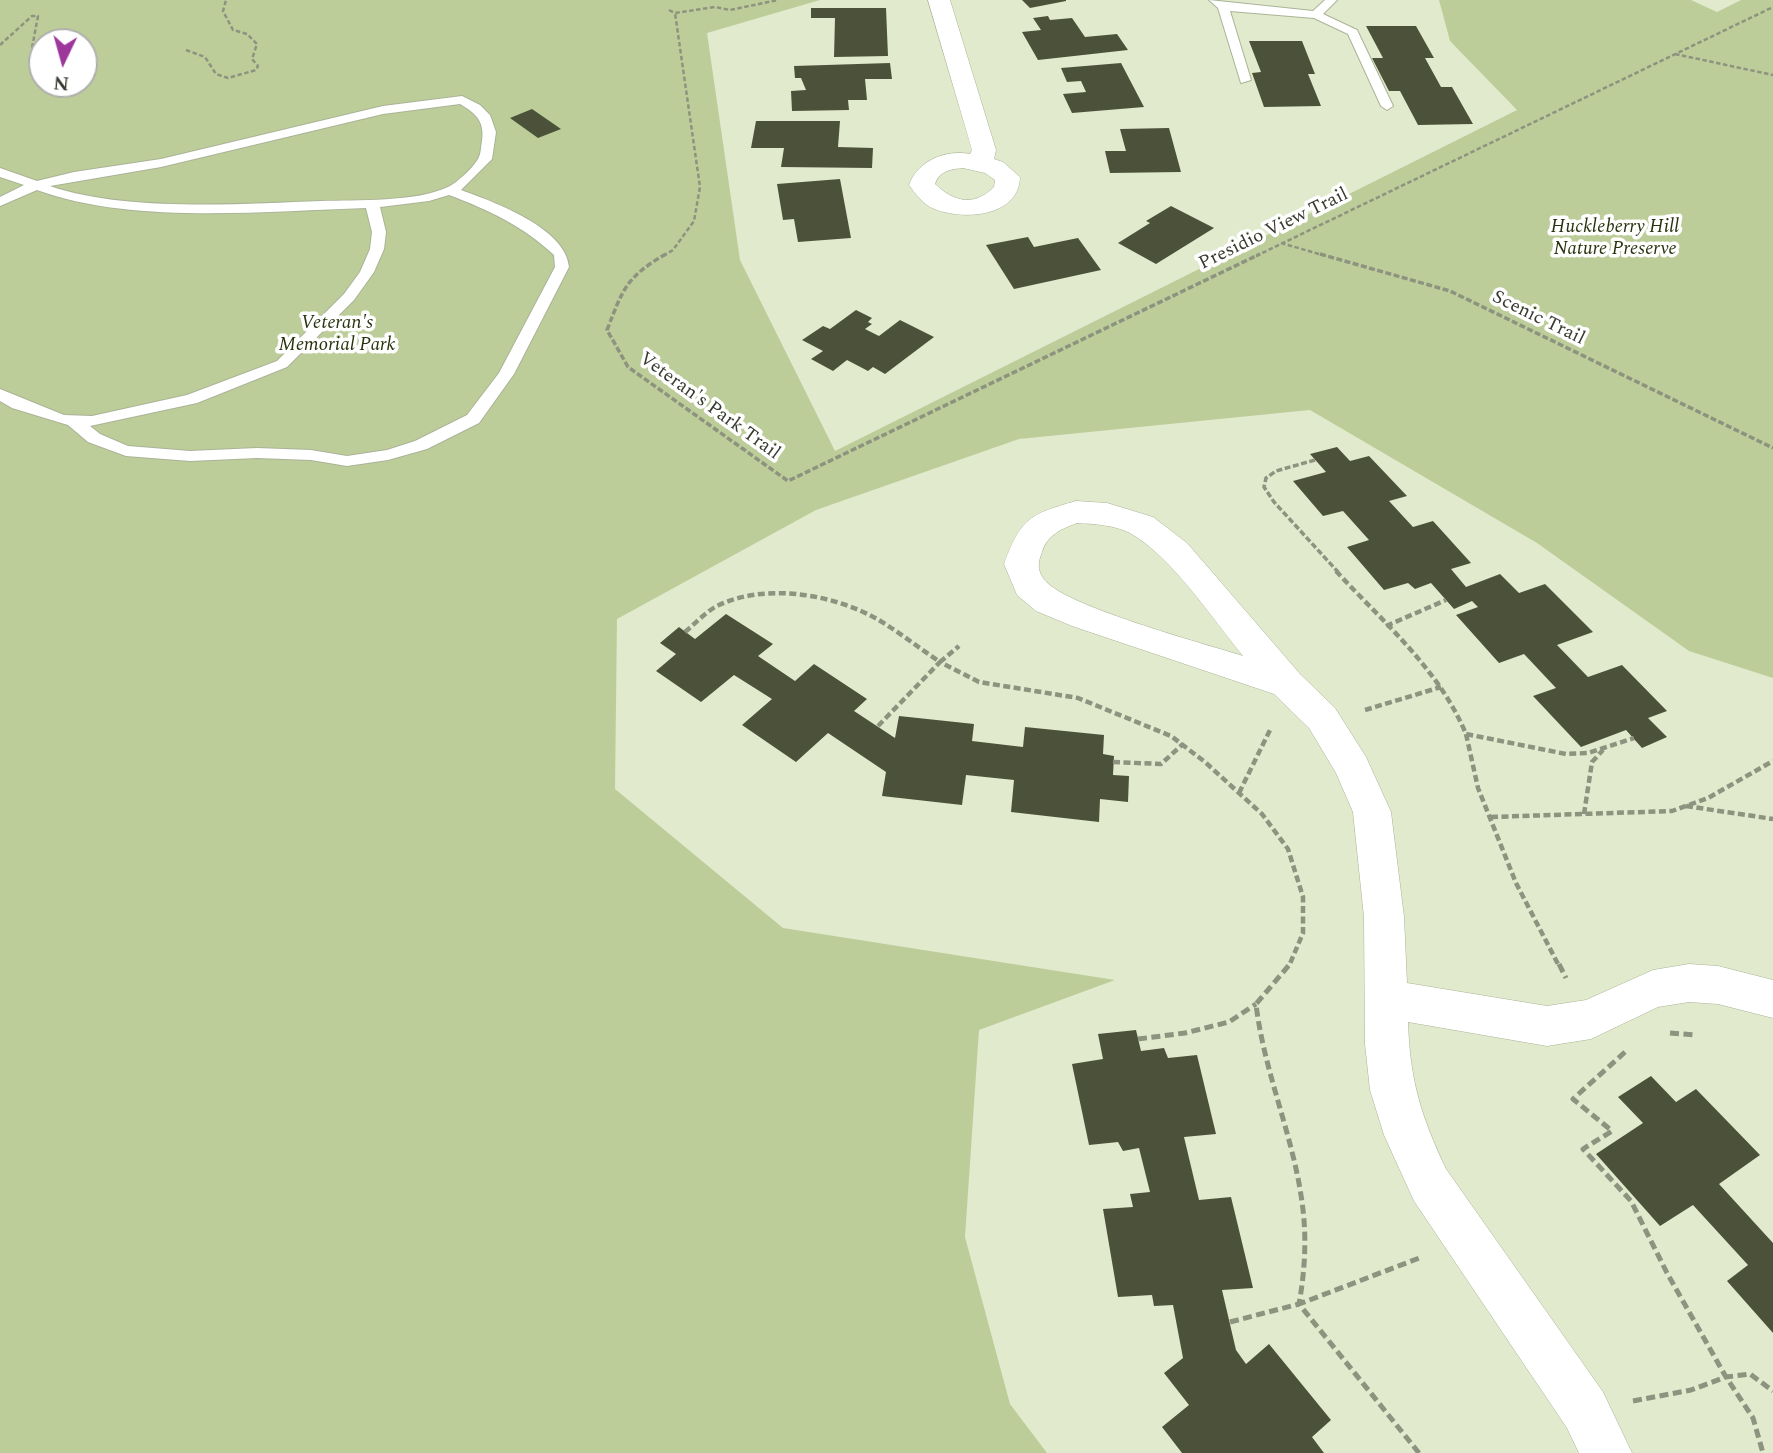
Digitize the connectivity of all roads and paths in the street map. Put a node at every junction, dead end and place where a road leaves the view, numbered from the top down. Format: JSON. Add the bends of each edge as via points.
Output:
{"nodes":[{"id":1,"x":226,"y":0,"type":"edge"},
{"id":2,"x":778,"y":0,"type":"edge"},
{"id":3,"x":939,"y":0,"type":"edge"},
{"id":4,"x":1331,"y":0,"type":"edge"},
{"id":5,"x":1219,"y":3,"type":"edge"},
{"id":6,"x":1773,"y":7,"type":"edge"},
{"id":7,"x":669,"y":10,"type":"dead end"},
{"id":8,"x":675,"y":13,"type":"junction"},
{"id":9,"x":1316,"y":15,"type":"junction"},
{"id":10,"x":36,"y":28,"type":"edge"},
{"id":11,"x":0,"y":45,"type":"edge"},
{"id":12,"x":186,"y":50,"type":"dead end"},
{"id":13,"x":1674,"y":54,"type":"junction"},
{"id":14,"x":1773,"y":75,"type":"edge"},
{"id":15,"x":1245,"y":80,"type":"dead end"},
{"id":16,"x":1387,"y":106,"type":"dead end"},
{"id":17,"x":981,"y":162,"type":"dead end"},
{"id":18,"x":0,"y":172,"type":"edge"},
{"id":19,"x":36,"y":185,"type":"junction"},
{"id":20,"x":450,"y":191,"type":"junction"},
{"id":21,"x":0,"y":202,"type":"edge"},
{"id":22,"x":372,"y":204,"type":"junction"},
{"id":23,"x":1280,"y":243,"type":"junction"},
{"id":24,"x":0,"y":394,"type":"edge"},
{"id":25,"x":74,"y":421,"type":"junction"},
{"id":26,"x":1773,"y":448,"type":"edge"},
{"id":27,"x":1315,"y":460,"type":"dead end"},
{"id":28,"x":788,"y":481,"type":"joint"},
{"id":29,"x":1446,"y":600,"type":"dead end"},
{"id":30,"x":1386,"y":626,"type":"junction"},
{"id":31,"x":685,"y":632,"type":"dead end"},
{"id":32,"x":959,"y":646,"type":"dead end"},
{"id":33,"x":940,"y":662,"type":"junction"},
{"id":34,"x":1287,"y":684,"type":"junction"},
{"id":35,"x":1441,"y":687,"type":"junction"},
{"id":36,"x":1370,"y":709,"type":"dead end"},
{"id":37,"x":877,"y":726,"type":"dead end"},
{"id":38,"x":1270,"y":730,"type":"dead end"},
{"id":39,"x":1466,"y":734,"type":"junction"},
{"id":40,"x":1634,"y":738,"type":"dead end"},
{"id":41,"x":1183,"y":744,"type":"junction"},
{"id":42,"x":1605,"y":747,"type":"junction"},
{"id":43,"x":1773,"y":761,"type":"edge"},
{"id":44,"x":1113,"y":762,"type":"dead end"},
{"id":45,"x":1239,"y":793,"type":"junction"},
{"id":46,"x":1685,"y":806,"type":"junction"},
{"id":47,"x":1584,"y":814,"type":"junction"},
{"id":48,"x":1490,"y":817,"type":"junction"},
{"id":49,"x":1773,"y":819,"type":"edge"},
{"id":50,"x":1387,"y":999,"type":"junction"},
{"id":51,"x":1773,"y":999,"type":"edge"},
{"id":52,"x":1256,"y":1004,"type":"junction"},
{"id":53,"x":1591,"y":1018,"type":"junction"},
{"id":54,"x":1138,"y":1039,"type":"dead end"},
{"id":55,"x":1635,"y":1042,"type":"dead end"},
{"id":56,"x":1385,"y":1271,"type":"dead end"},
{"id":57,"x":1299,"y":1304,"type":"junction"},
{"id":58,"x":1230,"y":1322,"type":"dead end"},
{"id":59,"x":1726,"y":1377,"type":"junction"},
{"id":60,"x":1691,"y":1390,"type":"dead end"},
{"id":61,"x":1773,"y":1391,"type":"edge"},
{"id":62,"x":1419,"y":1453,"type":"edge"},
{"id":63,"x":1606,"y":1453,"type":"edge"},
{"id":64,"x":1763,"y":1453,"type":"edge"}],
"edges":[{"from":1,"to":12,"type":"path","via":[[223,11],[233,30],[247,34],[257,44],[252,59],[256,70],[228,78],[216,74],[205,57]]},
{"from":2,"to":8,"type":"path"},
{"from":3,"to":17,"type":"street","via":[[984,150]]},
{"from":4,"to":9,"type":"lane"},
{"from":5,"to":9,"type":"lane"},
{"from":5,"to":15,"type":"lane"},
{"from":6,"to":13,"type":"path","name":"Presidio View Trail"},
{"from":7,"to":8,"type":"path"},
{"from":8,"to":28,"type":"path","name":"Veteran's Park Trail","via":[[700,187],[694,221],[673,250],[642,268],[624,286],[607,330],[628,367]]},
{"from":9,"to":16,"type":"lane","via":[[1353,32]]},
{"from":10,"to":11,"type":"path","via":[[38,16],[32,16]]},
{"from":13,"to":14,"type":"path"},
{"from":13,"to":23,"type":"path","name":"Presidio View Trail"},
{"from":18,"to":19,"type":"lane"},
{"from":19,"to":20,"type":"lane","via":[[161,163],[383,110],[462,100],[486,118],[490,132],[485,159]]},
{"from":19,"to":21,"type":"lane"},
{"from":19,"to":22,"type":"lane","via":[[72,198],[151,205]]},
{"from":20,"to":22,"type":"lane"},
{"from":20,"to":25,"type":"lane","via":[[506,211],[561,254],[562,267],[531,329],[473,419],[421,445],[347,461],[312,455],[190,456],[126,451],[94,438]]},
{"from":22,"to":25,"type":"lane","via":[[379,232],[367,272],[349,297],[282,364],[191,399]]},
{"from":23,"to":26,"type":"path","name":"Scenic Trail","via":[[1450,291]]},
{"from":23,"to":28,"type":"path","name":"Presidio View Trail"},
{"from":24,"to":25,"type":"lane"},
{"from":27,"to":30,"type":"path","via":[[1276,471],[1266,478],[1264,487]]},
{"from":29,"to":30,"type":"path"},
{"from":30,"to":35,"type":"path","via":[[1430,668]]},
{"from":31,"to":33,"type":"path","via":[[719,605],[747,594],[778,593],[831,601],[875,618]]},
{"from":32,"to":33,"type":"path"},
{"from":33,"to":37,"type":"path"},
{"from":33,"to":41,"type":"path","via":[[979,682],[1078,698]]},
{"from":34,"to":34,"type":"street","via":[[1048,602],[1029,586],[1021,564],[1030,538],[1048,521],[1076,513],[1107,514],[1141,525],[1175,551]]},
{"from":34,"to":50,"type":"street","via":[[1322,718],[1353,768],[1372,811],[1384,917]]},
{"from":35,"to":36,"type":"path"},
{"from":35,"to":39,"type":"path"},
{"from":38,"to":45,"type":"path"},
{"from":39,"to":42,"type":"path","via":[[1566,754]]},
{"from":39,"to":48,"type":"path"},
{"from":40,"to":42,"type":"path"},
{"from":41,"to":44,"type":"path","via":[[1161,764]]},
{"from":41,"to":45,"type":"path"},
{"from":42,"to":47,"type":"path","via":[[1592,762]]},
{"from":43,"to":46,"type":"path"},
{"from":45,"to":52,"type":"path","via":[[1262,814],[1287,849],[1303,897],[1303,933],[1292,962]]},
{"from":46,"to":47,"type":"path","via":[[1672,811]]},
{"from":46,"to":49,"type":"path"},
{"from":47,"to":48,"type":"path"},
{"from":48,"to":53,"type":"path","via":[[1516,883]]},
{"from":50,"to":53,"type":"street","via":[[1546,1026]]},
{"from":50,"to":63,"type":"street","via":[[1392,1090],[1430,1185],[1585,1410]]},
{"from":51,"to":53,"type":"street","via":[[1689,983],[1653,989]]},
{"from":52,"to":54,"type":"path","via":[[1229,1022]]},
{"from":52,"to":57,"type":"path","via":[[1275,1101],[1296,1166],[1307,1265]]},
{"from":55,"to":59,"type":"path","via":[[1573,1099],[1612,1132],[1583,1149],[1631,1201]]},
{"from":56,"to":57,"type":"path"},
{"from":57,"to":58,"type":"path"},
{"from":57,"to":62,"type":"path"},
{"from":59,"to":60,"type":"path"},
{"from":59,"to":61,"type":"path","via":[[1750,1374]]},
{"from":59,"to":64,"type":"path","via":[[1753,1418]]}]}
